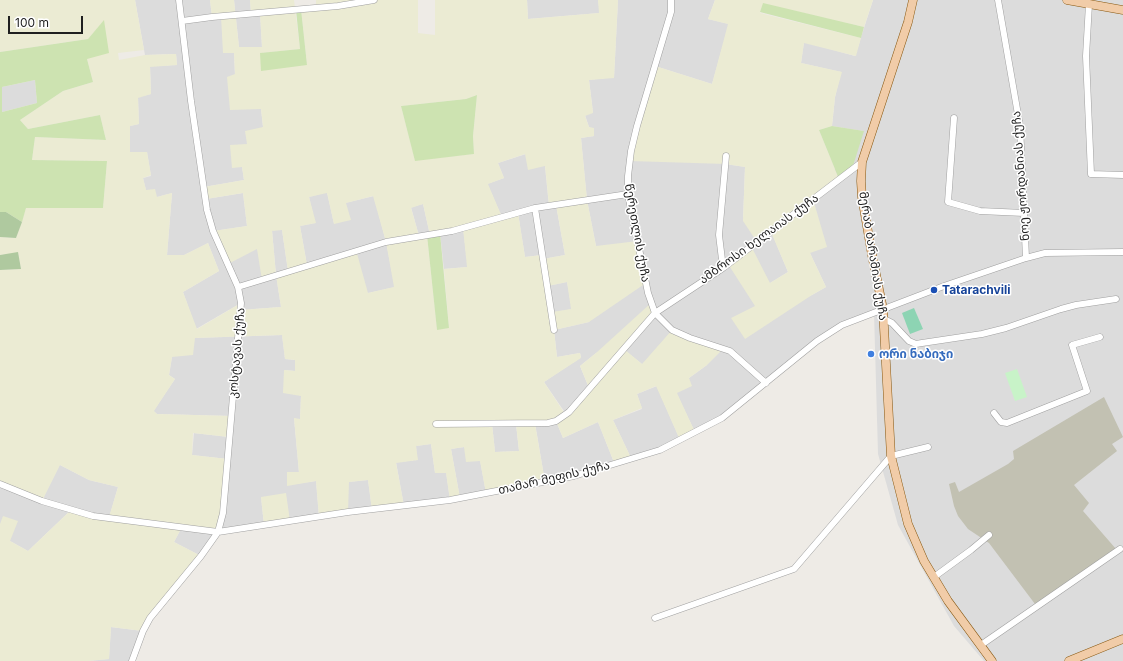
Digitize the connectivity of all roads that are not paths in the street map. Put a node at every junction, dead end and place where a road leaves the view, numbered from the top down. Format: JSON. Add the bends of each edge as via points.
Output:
{"nodes":[{"id":1,"x":179,"y":0,"type":"edge"},
{"id":2,"x":370,"y":0,"type":"edge"},
{"id":3,"x":671,"y":0,"type":"edge"},
{"id":4,"x":913,"y":0,"type":"edge"},
{"id":5,"x":998,"y":0,"type":"edge"},
{"id":6,"x":1067,"y":0,"type":"edge"},
{"id":7,"x":1089,"y":4,"type":"junction"},
{"id":8,"x":1123,"y":10,"type":"edge"},
{"id":9,"x":182,"y":21,"type":"junction"},
{"id":10,"x":954,"y":118,"type":"dead end"},
{"id":11,"x":726,"y":156,"type":"dead end"},
{"id":12,"x":862,"y":162,"type":"junction"},
{"id":13,"x":1123,"y":175,"type":"edge"},
{"id":14,"x":628,"y":194,"type":"junction"},
{"id":15,"x":535,"y":208,"type":"junction"},
{"id":16,"x":1024,"y":213,"type":"junction"},
{"id":17,"x":1123,"y":252,"type":"edge"},
{"id":18,"x":1026,"y":258,"type":"junction"},
{"id":19,"x":723,"y":268,"type":"junction"},
{"id":20,"x":238,"y":287,"type":"junction"},
{"id":21,"x":1116,"y":299,"type":"dead end"},
{"id":22,"x":882,"y":310,"type":"junction"},
{"id":23,"x":655,"y":313,"type":"junction"},
{"id":24,"x":884,"y":319,"type":"junction"},
{"id":25,"x":554,"y":330,"type":"dead end"},
{"id":26,"x":1100,"y":337,"type":"dead end"},
{"id":27,"x":766,"y":383,"type":"junction"},
{"id":28,"x":994,"y":413,"type":"dead end"},
{"id":29,"x":436,"y":424,"type":"dead end"},
{"id":30,"x":928,"y":447,"type":"dead end"},
{"id":31,"x":891,"y":456,"type":"junction"},
{"id":32,"x":0,"y":484,"type":"edge"},
{"id":33,"x":218,"y":532,"type":"junction"},
{"id":34,"x":989,"y":535,"type":"dead end"},
{"id":35,"x":1120,"y":549,"type":"dead end"},
{"id":36,"x":934,"y":577,"type":"junction"},
{"id":37,"x":655,"y":618,"type":"dead end"},
{"id":38,"x":1123,"y":639,"type":"edge"},
{"id":39,"x":981,"y":645,"type":"junction"},
{"id":40,"x":132,"y":661,"type":"edge"},
{"id":41,"x":992,"y":661,"type":"edge"},
{"id":42,"x":1069,"y":661,"type":"edge"}],
"edges":[{"from":1,"to":9,"type":"street","name":"კოსტავას ქუჩა"},
{"from":2,"to":9,"type":"street","via":[[338,6]]},
{"from":3,"to":14,"type":"street","name":"წერეთლის ქუჩა","via":[[671,12],[635,132],[628,176]]},
{"from":4,"to":12,"type":"main road","name":"მერაბ ბარამიას ქუჩა"},
{"from":5,"to":16,"type":"street","name":"ნოე ჟორდანიას ქუჩა","via":[[1020,126]]},
{"from":6,"to":7,"type":"main road"},
{"from":7,"to":8,"type":"main road"},
{"from":7,"to":13,"type":"street","via":[[1086,56],[1091,174]]},
{"from":9,"to":20,"type":"street","name":"კოსტავას ქუჩა","via":[[207,210],[213,231]]},
{"from":10,"to":16,"type":"street","via":[[948,202],[980,211]]},
{"from":11,"to":19,"type":"street","via":[[719,235]]},
{"from":12,"to":19,"type":"street","name":"ამბროსი ხელაიას ქუჩა"},
{"from":12,"to":22,"type":"main road","name":"მერაბ ბარამიას ქუჩა","via":[[862,198]]},
{"from":14,"to":15,"type":"street"},
{"from":14,"to":23,"type":"street","name":"წერეთლის ქუჩა","via":[[648,293]]},
{"from":15,"to":20,"type":"street","via":[[452,231],[386,242]]},
{"from":15,"to":25,"type":"street"},
{"from":16,"to":18,"type":"street","name":"ნოე ჟორდანიას ქუჩა"},
{"from":17,"to":18,"type":"street","name":"თამარ მეფის ქუჩა","via":[[1045,253]]},
{"from":18,"to":22,"type":"street","name":"თამარ მეფის ქუჩა"},
{"from":19,"to":23,"type":"street","name":"ამბროსი ხელაიას ქუჩა"},
{"from":20,"to":33,"type":"street","name":"კოსტავას ქუჩა","via":[[241,303],[223,513]]},
{"from":21,"to":24,"type":"street","via":[[1061,308],[982,334],[916,344]]},
{"from":22,"to":24,"type":"main road","name":"მერაბ ბარამიას ქუჩა"},
{"from":22,"to":27,"type":"street","name":"თამარ მეფის ქუჩა","via":[[842,325],[817,341]]},
{"from":23,"to":27,"type":"street","name":"წერეთლის ქუჩა","via":[[672,330],[730,351]]},
{"from":23,"to":29,"type":"street","name":"ამბროსი ხელაიას ქუჩა","via":[[569,412],[556,420],[548,423]]},
{"from":24,"to":31,"type":"main road","name":"მერაბ ბარამიას ქუჩა"},
{"from":26,"to":28,"type":"street","via":[[1072,345],[1086,391],[1007,423],[1001,422]]},
{"from":27,"to":33,"type":"street","name":"თამარ მეფის ქუჩა","via":[[722,418],[660,450],[574,476],[442,501]]},
{"from":30,"to":31,"type":"street"},
{"from":31,"to":36,"type":"main road","name":"მერაბ ბარამიას ქუჩა","via":[[908,524]]},
{"from":31,"to":37,"type":"street","via":[[794,569]]},
{"from":32,"to":33,"type":"street","name":"თამარ მეფის ქუჩა","via":[[42,501],[93,516]]},
{"from":33,"to":40,"type":"street","name":"კოსტავას ქუჩა","via":[[150,618]]},
{"from":34,"to":36,"type":"street"},
{"from":35,"to":39,"type":"street"},
{"from":36,"to":39,"type":"main road","name":"მერაბ ბარამიას ქუჩა","via":[[948,602]]},
{"from":38,"to":42,"type":"main road"},
{"from":39,"to":41,"type":"main road","name":"მერაბ ბარამიას ქუჩა"}]}
